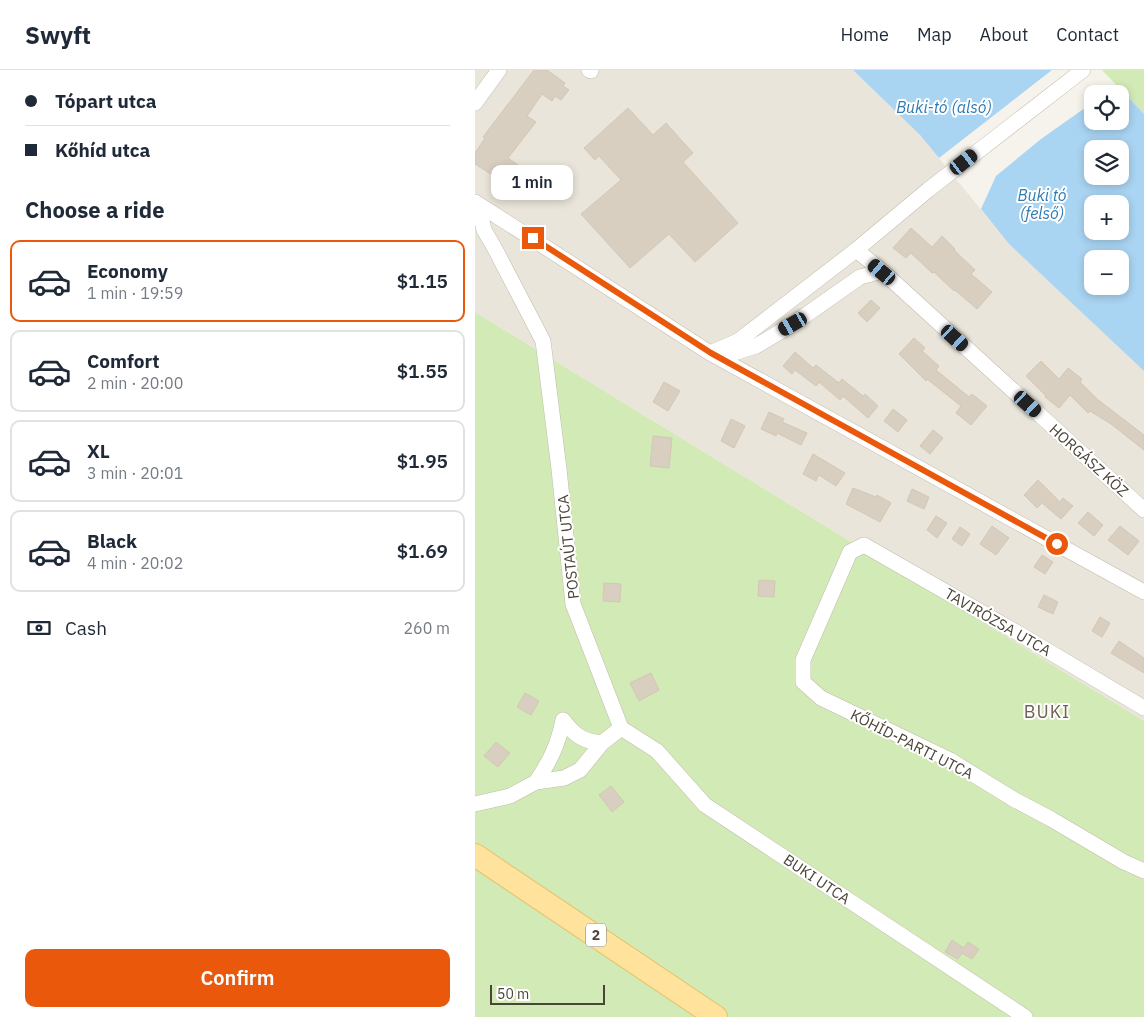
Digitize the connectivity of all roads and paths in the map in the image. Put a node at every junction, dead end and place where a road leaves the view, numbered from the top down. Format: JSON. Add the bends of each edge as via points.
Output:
{"nodes":[{"id":1,"x":499,"y":70,"type":"edge"},
{"id":2,"x":1083,"y":70,"type":"edge"},
{"id":3,"x":475,"y":103,"type":"edge"},
{"id":4,"x":477,"y":203,"type":"edge"},
{"id":5,"x":856,"y":250,"type":"junction"},
{"id":6,"x":882,"y":272,"type":"junction"},
{"id":7,"x":711,"y":353,"type":"junction"},
{"id":8,"x":1144,"y":510,"type":"edge"},
{"id":9,"x":851,"y":552,"type":"joint"},
{"id":10,"x":1144,"y":592,"type":"edge"},
{"id":11,"x":1144,"y":708,"type":"edge"},
{"id":12,"x":621,"y":728,"type":"junction"},
{"id":13,"x":602,"y":743,"type":"junction"},
{"id":14,"x":536,"y":782,"type":"junction"},
{"id":15,"x":475,"y":804,"type":"edge"},
{"id":16,"x":475,"y":855,"type":"edge"},
{"id":17,"x":1144,"y":871,"type":"edge"},
{"id":18,"x":716,"y":1017,"type":"edge"},
{"id":19,"x":1025,"y":1017,"type":"edge"}],
"edges":[{"from":1,"to":3,"type":"street"},
{"from":2,"to":5,"type":"street"},
{"from":4,"to":7,"type":"street"},
{"from":4,"to":12,"type":"street","name":"POSTAÚT UTCA","via":[[484,230],[543,341],[573,604]]},
{"from":5,"to":6,"type":"street","name":"HORGÁSZ KÖZ"},
{"from":5,"to":7,"type":"street","via":[[738,341]]},
{"from":6,"to":7,"type":"street","via":[[860,277],[756,346],[734,353]]},
{"from":6,"to":8,"type":"street","name":"HORGÁSZ KÖZ"},
{"from":7,"to":10,"type":"street"},
{"from":9,"to":11,"type":"street","name":"TAVIRÓZSA UTCA","via":[[864,546]]},
{"from":9,"to":17,"type":"street","name":"KŐHÍD-PARTI UTCA","via":[[803,660],[803,682],[821,698],[950,760]]},
{"from":12,"to":13,"type":"street"},
{"from":12,"to":19,"type":"street","name":"BUKI UTCA","via":[[657,751],[705,805]]},
{"from":13,"to":14,"type":"street","via":[[580,770],[564,778]]},
{"from":13,"to":14,"type":"street","via":[[580,739],[563,720],[556,747]]},
{"from":14,"to":15,"type":"street","via":[[511,796]]},
{"from":16,"to":18,"type":"main road","number":"2"}]}
